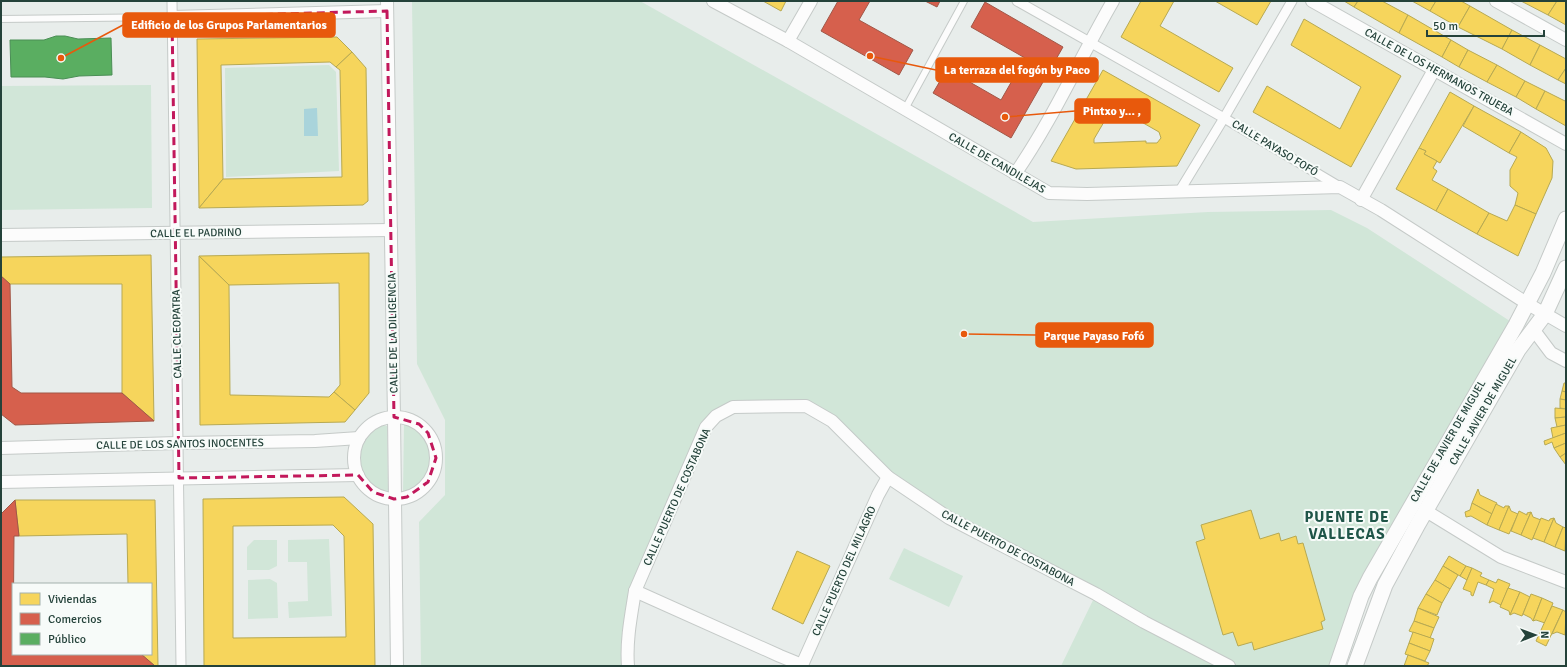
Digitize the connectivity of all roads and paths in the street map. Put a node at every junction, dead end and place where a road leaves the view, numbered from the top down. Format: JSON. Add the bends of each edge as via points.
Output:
{"nodes":[{"id":1,"x":172,"y":1,"type":"edge"},
{"id":2,"x":713,"y":1,"type":"edge"},
{"id":3,"x":811,"y":1,"type":"edge"},
{"id":4,"x":964,"y":1,"type":"edge"},
{"id":5,"x":1017,"y":1,"type":"edge"},
{"id":6,"x":1113,"y":1,"type":"edge"},
{"id":7,"x":1292,"y":1,"type":"edge"},
{"id":8,"x":1312,"y":1,"type":"edge"},
{"id":9,"x":1496,"y":1,"type":"edge"},
{"id":10,"x":387,"y":6,"type":"edge"},
{"id":11,"x":172,"y":17,"type":"junction"},
{"id":12,"x":1,"y":19,"type":"edge"},
{"id":13,"x":1566,"y":40,"type":"edge"},
{"id":14,"x":788,"y":41,"type":"junction"},
{"id":15,"x":1090,"y":42,"type":"junction"},
{"id":16,"x":1434,"y":70,"type":"junction"},
{"id":17,"x":905,"y":109,"type":"junction"},
{"id":18,"x":1224,"y":118,"type":"junction"},
{"id":19,"x":1566,"y":144,"type":"edge"},
{"id":20,"x":1015,"y":174,"type":"junction"},
{"id":21,"x":1340,"y":187,"type":"junction"},
{"id":22,"x":1179,"y":192,"type":"junction"},
{"id":23,"x":1361,"y":200,"type":"junction"},
{"id":24,"x":1566,"y":219,"type":"edge"},
{"id":25,"x":390,"y":230,"type":"junction"},
{"id":26,"x":175,"y":233,"type":"junction"},
{"id":27,"x":1,"y":235,"type":"edge"},
{"id":28,"x":1566,"y":268,"type":"edge"},
{"id":29,"x":1528,"y":304,"type":"junction"},
{"id":30,"x":1545,"y":314,"type":"junction"},
{"id":31,"x":1566,"y":326,"type":"edge"},
{"id":32,"x":1533,"y":329,"type":"junction"},
{"id":33,"x":1566,"y":362,"type":"edge"},
{"id":34,"x":394,"y":417,"type":"junction"},
{"id":35,"x":359,"y":438,"type":"junction"},
{"id":36,"x":178,"y":443,"type":"junction"},
{"id":37,"x":1,"y":448,"type":"edge"},
{"id":38,"x":358,"y":475,"type":"junction"},
{"id":39,"x":179,"y":478,"type":"junction"},
{"id":40,"x":888,"y":478,"type":"junction"},
{"id":41,"x":1,"y":482,"type":"edge"},
{"id":42,"x":394,"y":499,"type":"junction"},
{"id":43,"x":1426,"y":511,"type":"junction"},
{"id":44,"x":1566,"y":582,"type":"edge"},
{"id":45,"x":635,"y":591,"type":"junction"},
{"id":46,"x":803,"y":665,"type":"edge"},
{"id":47,"x":181,"y":666,"type":"edge"},
{"id":48,"x":397,"y":666,"type":"edge"},
{"id":49,"x":628,"y":666,"type":"edge"},
{"id":50,"x":1229,"y":666,"type":"edge"},
{"id":51,"x":1337,"y":666,"type":"edge"},
{"id":52,"x":1355,"y":666,"type":"edge"}],
"edges":[{"from":1,"to":11,"type":"street","name":"CALLE CLEOPATRA"},
{"from":2,"to":14,"type":"street","name":"CALLE DE CANDILEJAS"},
{"from":3,"to":14,"type":"street"},
{"from":4,"to":17,"type":"lane"},
{"from":5,"to":15,"type":"street","name":"CALLE PAYASO FOFÓ"},
{"from":6,"to":15,"type":"street"},
{"from":7,"to":18,"type":"street"},
{"from":8,"to":16,"type":"street","name":"CALLE DE LOS HERMANOS TRUEBA"},
{"from":9,"to":13,"type":"street"},
{"from":10,"to":11,"type":"street"},
{"from":10,"to":25,"type":"street","name":"CALLE DE LA DILIGENCIA"},
{"from":11,"to":12,"type":"lane"},
{"from":11,"to":26,"type":"street","name":"CALLE CLEOPATRA"},
{"from":14,"to":17,"type":"street","name":"CALLE DE CANDILEJAS"},
{"from":15,"to":18,"type":"street","name":"CALLE PAYASO FOFÓ"},
{"from":15,"to":20,"type":"street","via":[[1034,147]]},
{"from":16,"to":19,"type":"street","name":"CALLE DE LOS HERMANOS TRUEBA"},
{"from":16,"to":23,"type":"street"},
{"from":17,"to":20,"type":"street","name":"CALLE DE CANDILEJAS"},
{"from":18,"to":21,"type":"street","name":"CALLE PAYASO FOFÓ"},
{"from":18,"to":22,"type":"street"},
{"from":20,"to":22,"type":"street","name":"CALLE DE CANDILEJAS","via":[[1048,193]]},
{"from":21,"to":22,"type":"street","name":"CALLE DE CANDILEJAS"},
{"from":21,"to":23,"type":"street","name":"CALLE PAYASO FOFÓ"},
{"from":23,"to":29,"type":"street","name":"CALLE PAYASO FOFÓ","via":[[1381,210]]},
{"from":24,"to":29,"type":"street","name":"CALLE DE JAVIER DE MIGUEL"},
{"from":25,"to":26,"type":"street","name":"CALLE EL PADRINO"},
{"from":25,"to":34,"type":"street","name":"CALLE DE LA DILIGENCIA"},
{"from":26,"to":27,"type":"street","name":"CALLE EL PADRINO"},
{"from":26,"to":36,"type":"street","name":"CALLE CLEOPATRA"},
{"from":28,"to":30,"type":"street"},
{"from":29,"to":30,"type":"street","name":"CALLE PAYASO FOFÓ"},
{"from":29,"to":51,"type":"street","name":"CALLE DE JAVIER DE MIGUEL","via":[[1370,578],[1361,596]]},
{"from":30,"to":31,"type":"street","name":"CALLE PAYASO FOFÓ"},
{"from":30,"to":32,"type":"street","name":"CALLE JAVIER DE MIGUEL"},
{"from":32,"to":33,"type":"street","via":[[1551,353]]},
{"from":32,"to":43,"type":"street","name":"CALLE JAVIER DE MIGUEL","via":[[1518,350]]},
{"from":34,"to":35,"type":"street","via":[[374,423]]},
{"from":34,"to":42,"type":"street","name":"CALLE DE LA DILIGENCIA"},
{"from":34,"to":42,"type":"street","via":[[407,418],[419,424],[428,433],[434,445],[436,458],[428,482],[419,491],[407,497]]},
{"from":35,"to":36,"type":"street","name":"CALLE DE LOS SANTOS INOCENTES"},
{"from":35,"to":38,"type":"street","via":[[354,462]]},
{"from":36,"to":37,"type":"street","name":"CALLE DE LOS SANTOS INOCENTES"},
{"from":36,"to":39,"type":"street","name":"CALLE CLEOPATRA"},
{"from":38,"to":39,"type":"street"},
{"from":38,"to":42,"type":"street","via":[[372,492]]},
{"from":39,"to":41,"type":"street"},
{"from":39,"to":47,"type":"street","name":"CALLE CLEOPATRA"},
{"from":40,"to":45,"type":"street","name":"CALLE PUERTO DE COSTABONA","via":[[832,421],[806,406],[733,407],[716,416],[706,426]]},
{"from":40,"to":46,"type":"street","name":"CALLE PUERTO DEL MILAGRO","via":[[878,495]]},
{"from":40,"to":50,"type":"street","name":"CALLE PUERTO DE COSTABONA","via":[[949,518]]},
{"from":42,"to":48,"type":"street","name":"CALLE DE LA DILIGENCIA"},
{"from":43,"to":44,"type":"street","via":[[1501,557]]},
{"from":43,"to":52,"type":"street","name":"CALLE JAVIER DE MIGUEL","via":[[1385,585]]},
{"from":45,"to":46,"type":"street","name":"CALLE PUERTO DEL MILAGRO"},
{"from":45,"to":49,"type":"street","name":"CALLE PUERTO DE COSTABONA"}]}
